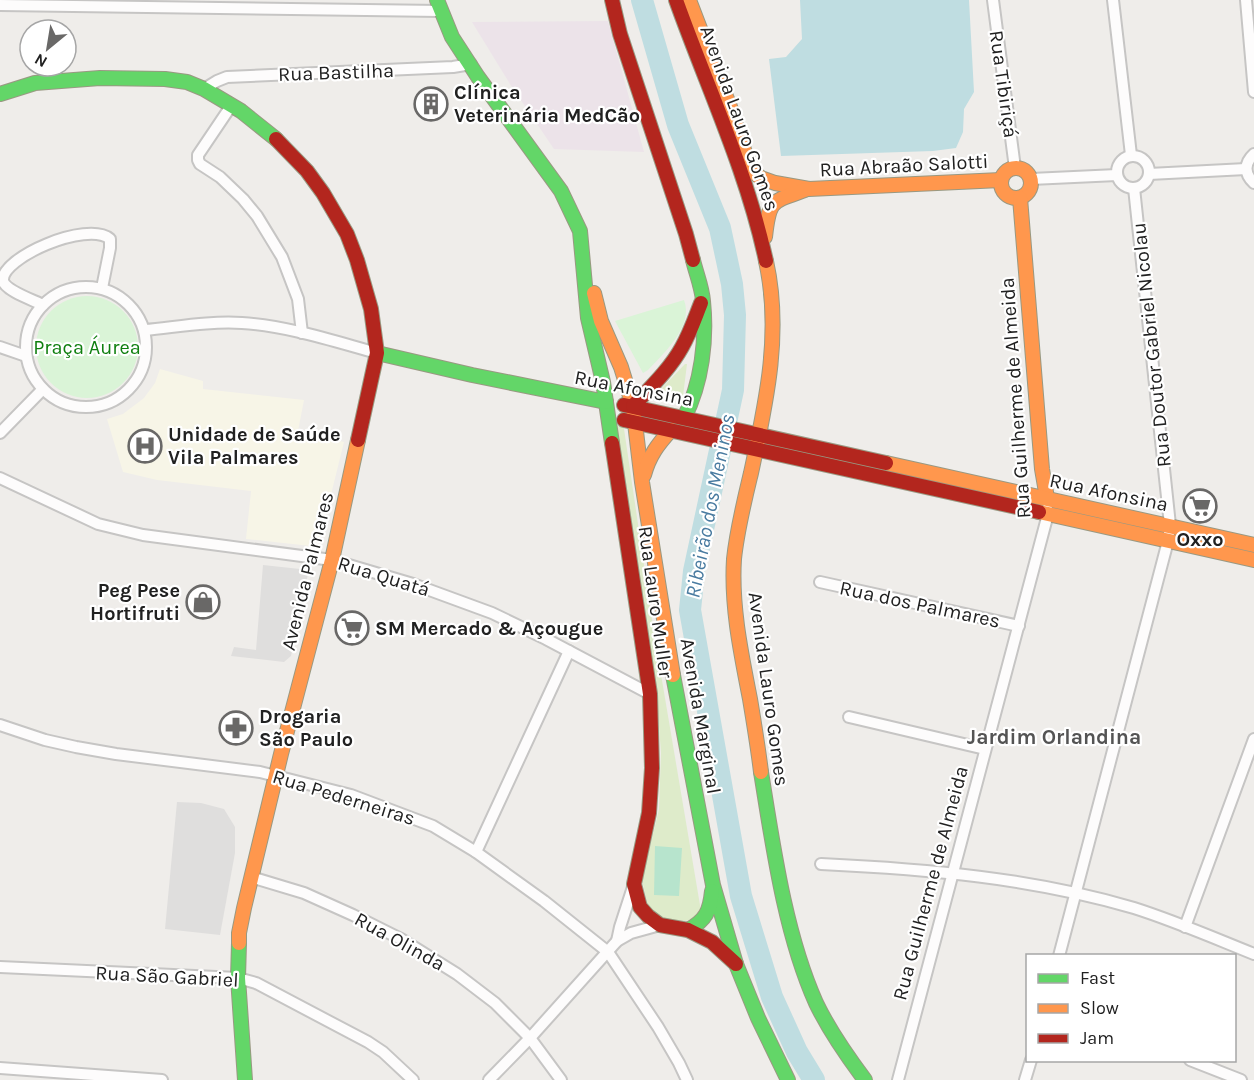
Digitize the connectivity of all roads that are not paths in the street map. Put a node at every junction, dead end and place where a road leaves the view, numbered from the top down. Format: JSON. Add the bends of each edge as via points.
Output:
{"nodes":[{"id":1,"x":612,"y":0,"type":"edge"},
{"id":2,"x":676,"y":0,"type":"edge"},
{"id":3,"x":689,"y":0,"type":"edge"},
{"id":4,"x":993,"y":0,"type":"edge"},
{"id":5,"x":1113,"y":0,"type":"edge"},
{"id":6,"x":1246,"y":0,"type":"edge"},
{"id":7,"x":120,"y":3,"type":"edge"},
{"id":8,"x":0,"y":5,"type":"edge"},
{"id":9,"x":439,"y":6,"type":"edge"},
{"id":10,"x":471,"y":64,"type":"junction"},
{"id":11,"x":204,"y":89,"type":"junction"},
{"id":12,"x":1254,"y":92,"type":"edge"},
{"id":13,"x":0,"y":94,"type":"edge"},
{"id":14,"x":231,"y":106,"type":"junction"},
{"id":15,"x":1254,"y":154,"type":"edge"},
{"id":16,"x":1131,"y":155,"type":"junction"},
{"id":17,"x":1015,"y":168,"type":"junction"},
{"id":18,"x":1246,"y":169,"type":"junction"},
{"id":19,"x":1149,"y":174,"type":"junction"},
{"id":20,"x":1117,"y":175,"type":"junction"},
{"id":21,"x":1031,"y":179,"type":"junction"},
{"id":22,"x":1001,"y":180,"type":"junction"},
{"id":23,"x":1254,"y":183,"type":"edge"},
{"id":24,"x":1134,"y":188,"type":"junction"},
{"id":25,"x":809,"y":189,"type":"junction"},
{"id":26,"x":1020,"y":198,"type":"junction"},
{"id":27,"x":583,"y":249,"type":"junction"},
{"id":28,"x":764,"y":250,"type":"junction"},
{"id":29,"x":102,"y":288,"type":"junction"},
{"id":30,"x":703,"y":298,"type":"junction"},
{"id":31,"x":42,"y":305,"type":"junction"},
{"id":32,"x":145,"y":330,"type":"junction"},
{"id":33,"x":302,"y":333,"type":"junction"},
{"id":34,"x":0,"y":347,"type":"edge"},
{"id":35,"x":377,"y":353,"type":"junction"},
{"id":36,"x":26,"y":356,"type":"junction"},
{"id":37,"x":43,"y":389,"type":"junction"},
{"id":38,"x":606,"y":402,"type":"junction"},
{"id":39,"x":633,"y":406,"type":"junction"},
{"id":40,"x":608,"y":418,"type":"junction"},
{"id":41,"x":684,"y":418,"type":"junction"},
{"id":42,"x":634,"y":422,"type":"junction"},
{"id":43,"x":671,"y":430,"type":"junction"},
{"id":44,"x":0,"y":433,"type":"edge"},
{"id":45,"x":759,"y":435,"type":"junction"},
{"id":46,"x":756,"y":449,"type":"junction"},
{"id":47,"x":0,"y":478,"type":"edge"},
{"id":48,"x":642,"y":482,"type":"junction"},
{"id":49,"x":1047,"y":498,"type":"junction"},
{"id":50,"x":1048,"y":514,"type":"junction"},
{"id":51,"x":1170,"y":525,"type":"junction"},
{"id":52,"x":1168,"y":541,"type":"junction"},
{"id":53,"x":1254,"y":545,"type":"edge"},
{"id":54,"x":332,"y":560,"type":"junction"},
{"id":55,"x":1254,"y":560,"type":"edge"},
{"id":56,"x":820,"y":582,"type":"dead end"},
{"id":57,"x":1019,"y":626,"type":"junction"},
{"id":58,"x":568,"y":651,"type":"junction"},
{"id":59,"x":650,"y":694,"type":"junction"},
{"id":60,"x":849,"y":717,"type":"dead end"},
{"id":61,"x":0,"y":725,"type":"edge"},
{"id":62,"x":1254,"y":739,"type":"edge"},
{"id":63,"x":985,"y":750,"type":"junction"},
{"id":64,"x":276,"y":775,"type":"junction"},
{"id":65,"x":477,"y":852,"type":"junction"},
{"id":66,"x":821,"y":864,"type":"dead end"},
{"id":67,"x":953,"y":873,"type":"junction"},
{"id":68,"x":251,"y":877,"type":"junction"},
{"id":69,"x":634,"y":884,"type":"junction"},
{"id":70,"x":713,"y":885,"type":"junction"},
{"id":71,"x":1075,"y":894,"type":"junction"},
{"id":72,"x":660,"y":925,"type":"junction"},
{"id":73,"x":1185,"y":927,"type":"junction"},
{"id":74,"x":688,"y":930,"type":"junction"},
{"id":75,"x":617,"y":941,"type":"junction"},
{"id":76,"x":608,"y":952,"type":"junction"},
{"id":77,"x":1060,"y":954,"type":"edge"},
{"id":78,"x":1254,"y":954,"type":"edge"},
{"id":79,"x":736,"y":964,"type":"junction"},
{"id":80,"x":0,"y":967,"type":"edge"},
{"id":81,"x":238,"y":978,"type":"junction"},
{"id":82,"x":530,"y":1038,"type":"junction"},
{"id":83,"x":1030,"y":1062,"type":"edge"},
{"id":84,"x":1195,"y":1062,"type":"edge"},
{"id":85,"x":0,"y":1068,"type":"edge"},
{"id":86,"x":162,"y":1080,"type":"edge"},
{"id":87,"x":245,"y":1080,"type":"edge"},
{"id":88,"x":414,"y":1080,"type":"edge"},
{"id":89,"x":489,"y":1080,"type":"edge"},
{"id":90,"x":561,"y":1080,"type":"edge"},
{"id":91,"x":687,"y":1080,"type":"edge"},
{"id":92,"x":788,"y":1080,"type":"edge"},
{"id":93,"x":865,"y":1080,"type":"edge"},
{"id":94,"x":898,"y":1080,"type":"edge"},
{"id":95,"x":1025,"y":1080,"type":"edge"},
{"id":96,"x":1240,"y":1080,"type":"edge"}],
"edges":[{"from":1,"to":30,"type":"main road"},
{"from":2,"to":28,"type":"main road","name":"Avenida Lauro Gomes","via":[[743,177]]},
{"from":3,"to":25,"type":"main road","name":"Avenida Lauro Gomes","via":[[756,174],[775,183]]},
{"from":4,"to":17,"type":"street","name":"Rua Tibiriçá"},
{"from":5,"to":16,"type":"street"},
{"from":6,"to":12,"type":"street"},
{"from":7,"to":8,"type":"street"},
{"from":7,"to":9,"type":"street"},
{"from":9,"to":10,"type":"main road","name":"Rua Lauro Muller","via":[[452,37]]},
{"from":10,"to":11,"type":"street","name":"Rua Bastilha","via":[[236,76]]},
{"from":10,"to":27,"type":"main road","name":"Rua Lauro Muller","via":[[561,191],[580,231]]},
{"from":11,"to":13,"type":"main road","name":"Avenida Palmares","via":[[165,79],[100,78],[36,83]]},
{"from":11,"to":14,"type":"main road","name":"Avenida Palmares"},
{"from":14,"to":33,"type":"street","via":[[198,160],[243,199],[278,249],[298,299]]},
{"from":14,"to":35,"type":"main road","name":"Avenida Palmares","via":[[284,146],[336,213],[357,260],[371,309]]},
{"from":15,"to":18,"type":"street"},
{"from":16,"to":19,"type":"street","via":[[1144,160]]},
{"from":16,"to":20,"type":"street","via":[[1121,160]]},
{"from":17,"to":21,"type":"main road","via":[[1027,172]]},
{"from":17,"to":22,"type":"main road","via":[[1008,170]]},
{"from":18,"to":19,"type":"street"},
{"from":18,"to":23,"type":"street"},
{"from":19,"to":24,"type":"street","via":[[1146,182]]},
{"from":20,"to":21,"type":"street"},
{"from":20,"to":24,"type":"street","via":[[1121,183]]},
{"from":21,"to":26,"type":"main road","via":[[1031,189]]},
{"from":22,"to":25,"type":"main road","name":"Rua Abraão Salotti"},
{"from":22,"to":26,"type":"main road","via":[[1006,194]]},
{"from":24,"to":51,"type":"street","name":"Rua Doutor Gabriel Nicolau"},
{"from":25,"to":28,"type":"main road","name":"Avenida Lauro Gomes","via":[[774,202],[768,215]]},
{"from":26,"to":49,"type":"main road","name":"Rua Guilherme de Almeida"},
{"from":27,"to":38,"type":"main road","name":"Rua Lauro Muller","via":[[588,318]]},
{"from":27,"to":39,"type":"main road","name":"Rua Lauro Muller","via":[[601,321]]},
{"from":28,"to":45,"type":"main road","name":"Avenida Lauro Gomes","via":[[773,333]]},
{"from":29,"to":31,"type":"street","via":[[76,287]]},
{"from":29,"to":31,"type":"street","via":[[110,239],[97,234],[61,238],[26,254],[3,276],[11,290]]},
{"from":29,"to":32,"type":"street","via":[[129,304]]},
{"from":30,"to":39,"type":"main road","via":[[680,349]]},
{"from":30,"to":41,"type":"main road","via":[[702,359]]},
{"from":31,"to":36,"type":"street","via":[[28,328]]},
{"from":32,"to":33,"type":"street","name":"Rua Afonsina","via":[[242,323]]},
{"from":32,"to":37,"type":"street","via":[[146,359],[142,373],[134,385],[111,403],[97,407],[68,405]]},
{"from":33,"to":35,"type":"street","name":"Rua Afonsina"},
{"from":34,"to":36,"type":"street"},
{"from":35,"to":38,"type":"main road","name":"Rua Afonsina"},
{"from":35,"to":54,"type":"main road","name":"Avenida Palmares"},
{"from":36,"to":37,"type":"street"},
{"from":37,"to":44,"type":"street"},
{"from":38,"to":39,"type":"main road","name":"Rua Afonsina"},
{"from":38,"to":40,"type":"main road","name":"Rua Lauro Muller"},
{"from":39,"to":41,"type":"main road","name":"Rua Afonsina"},
{"from":39,"to":42,"type":"main road","name":"Rua Lauro Muller"},
{"from":40,"to":42,"type":"main road","name":"Rua Afonsina"},
{"from":40,"to":59,"type":"main road","name":"Rua Lauro Muller"},
{"from":41,"to":45,"type":"main road","name":"Rua Afonsina"},
{"from":42,"to":43,"type":"main road","name":"Rua Afonsina"},
{"from":42,"to":48,"type":"main road","name":"Avenida Marginal"},
{"from":43,"to":46,"type":"main road","name":"Rua Afonsina"},
{"from":43,"to":48,"type":"main road","via":[[651,453]]},
{"from":45,"to":46,"type":"main road","name":"Avenida Lauro Gomes"},
{"from":45,"to":49,"type":"main road","name":"Rua Afonsina"},
{"from":46,"to":50,"type":"main road","name":"Rua Afonsina"},
{"from":46,"to":93,"type":"main road","name":"Avenida Lauro Gomes","via":[[738,527],[734,564],[735,618],[742,664],[782,889],[802,964],[821,1012]]},
{"from":47,"to":54,"type":"street","name":"Rua Quatá","via":[[98,524],[123,531]]},
{"from":48,"to":70,"type":"main road","name":"Avenida Marginal"},
{"from":49,"to":50,"type":"street","name":"Rua Guilherme de Almeida"},
{"from":49,"to":51,"type":"main road","name":"Rua Afonsina"},
{"from":50,"to":52,"type":"main road","name":"Rua Afonsina"},
{"from":50,"to":57,"type":"street","name":"Rua Guilherme de Almeida"},
{"from":51,"to":52,"type":"street","name":"Rua Doutor Gabriel Nicolau"},
{"from":51,"to":53,"type":"main road","name":"Rua Afonsina"},
{"from":52,"to":55,"type":"main road","name":"Rua Afonsina"},
{"from":52,"to":71,"type":"street","name":"Rua Doutor Gabriel Nicolau"},
{"from":54,"to":58,"type":"street","name":"Rua Quatá","via":[[479,607]]},
{"from":54,"to":64,"type":"main road","name":"Avenida Palmares"},
{"from":56,"to":57,"type":"street","name":"Rua dos Palmares"},
{"from":57,"to":63,"type":"street","name":"Rua Guilherme de Almeida"},
{"from":58,"to":59,"type":"street","name":"Rua Quatá"},
{"from":58,"to":65,"type":"street"},
{"from":59,"to":69,"type":"main road","name":"Rua Lauro Muller","via":[[649,813]]},
{"from":60,"to":63,"type":"street"},
{"from":61,"to":64,"type":"street","name":"Rua Pederneiras","via":[[76,747]]},
{"from":62,"to":73,"type":"street"},
{"from":63,"to":67,"type":"street","name":"Rua Guilherme de Almeida"},
{"from":64,"to":65,"type":"street","name":"Rua Pederneiras","via":[[407,815]]},
{"from":64,"to":68,"type":"main road","name":"Avenida Palmares"},
{"from":65,"to":76,"type":"street","name":"Rua Pederneiras"},
{"from":66,"to":67,"type":"street"},
{"from":67,"to":71,"type":"street"},
{"from":67,"to":94,"type":"street","name":"Rua Guilherme de Almeida"},
{"from":68,"to":81,"type":"main road","name":"Avenida Palmares","via":[[239,933]]},
{"from":68,"to":82,"type":"street","name":"Rua Olinda","via":[[304,893],[401,939],[495,1003]]},
{"from":69,"to":72,"type":"main road","via":[[640,907]]},
{"from":69,"to":75,"type":"street"},
{"from":70,"to":74,"type":"main road","name":"Avenida Marginal","via":[[709,912]]},
{"from":70,"to":79,"type":"main road","name":"Avenida Marginal"},
{"from":71,"to":73,"type":"street"},
{"from":71,"to":77,"type":"street","name":"Rua Doutor Gabriel Nicolau"},
{"from":72,"to":74,"type":"main road"},
{"from":72,"to":75,"type":"street"},
{"from":73,"to":78,"type":"street"},
{"from":74,"to":79,"type":"main road","via":[[712,942]]},
{"from":75,"to":76,"type":"street"},
{"from":76,"to":82,"type":"street"},
{"from":76,"to":91,"type":"street","name":"Rua Pederneiras","via":[[658,1027]]},
{"from":79,"to":92,"type":"main road"},
{"from":80,"to":81,"type":"street","name":"Rua São Gabriel"},
{"from":81,"to":87,"type":"main road","name":"Avenida Palmares"},
{"from":81,"to":88,"type":"street","name":"Rua São Gabriel","via":[[256,983],[368,1042]]},
{"from":82,"to":89,"type":"street"},
{"from":82,"to":90,"type":"street","name":"Rua Olinda"},
{"from":83,"to":95,"type":"street"},
{"from":84,"to":96,"type":"street"},
{"from":85,"to":86,"type":"street"}]}
